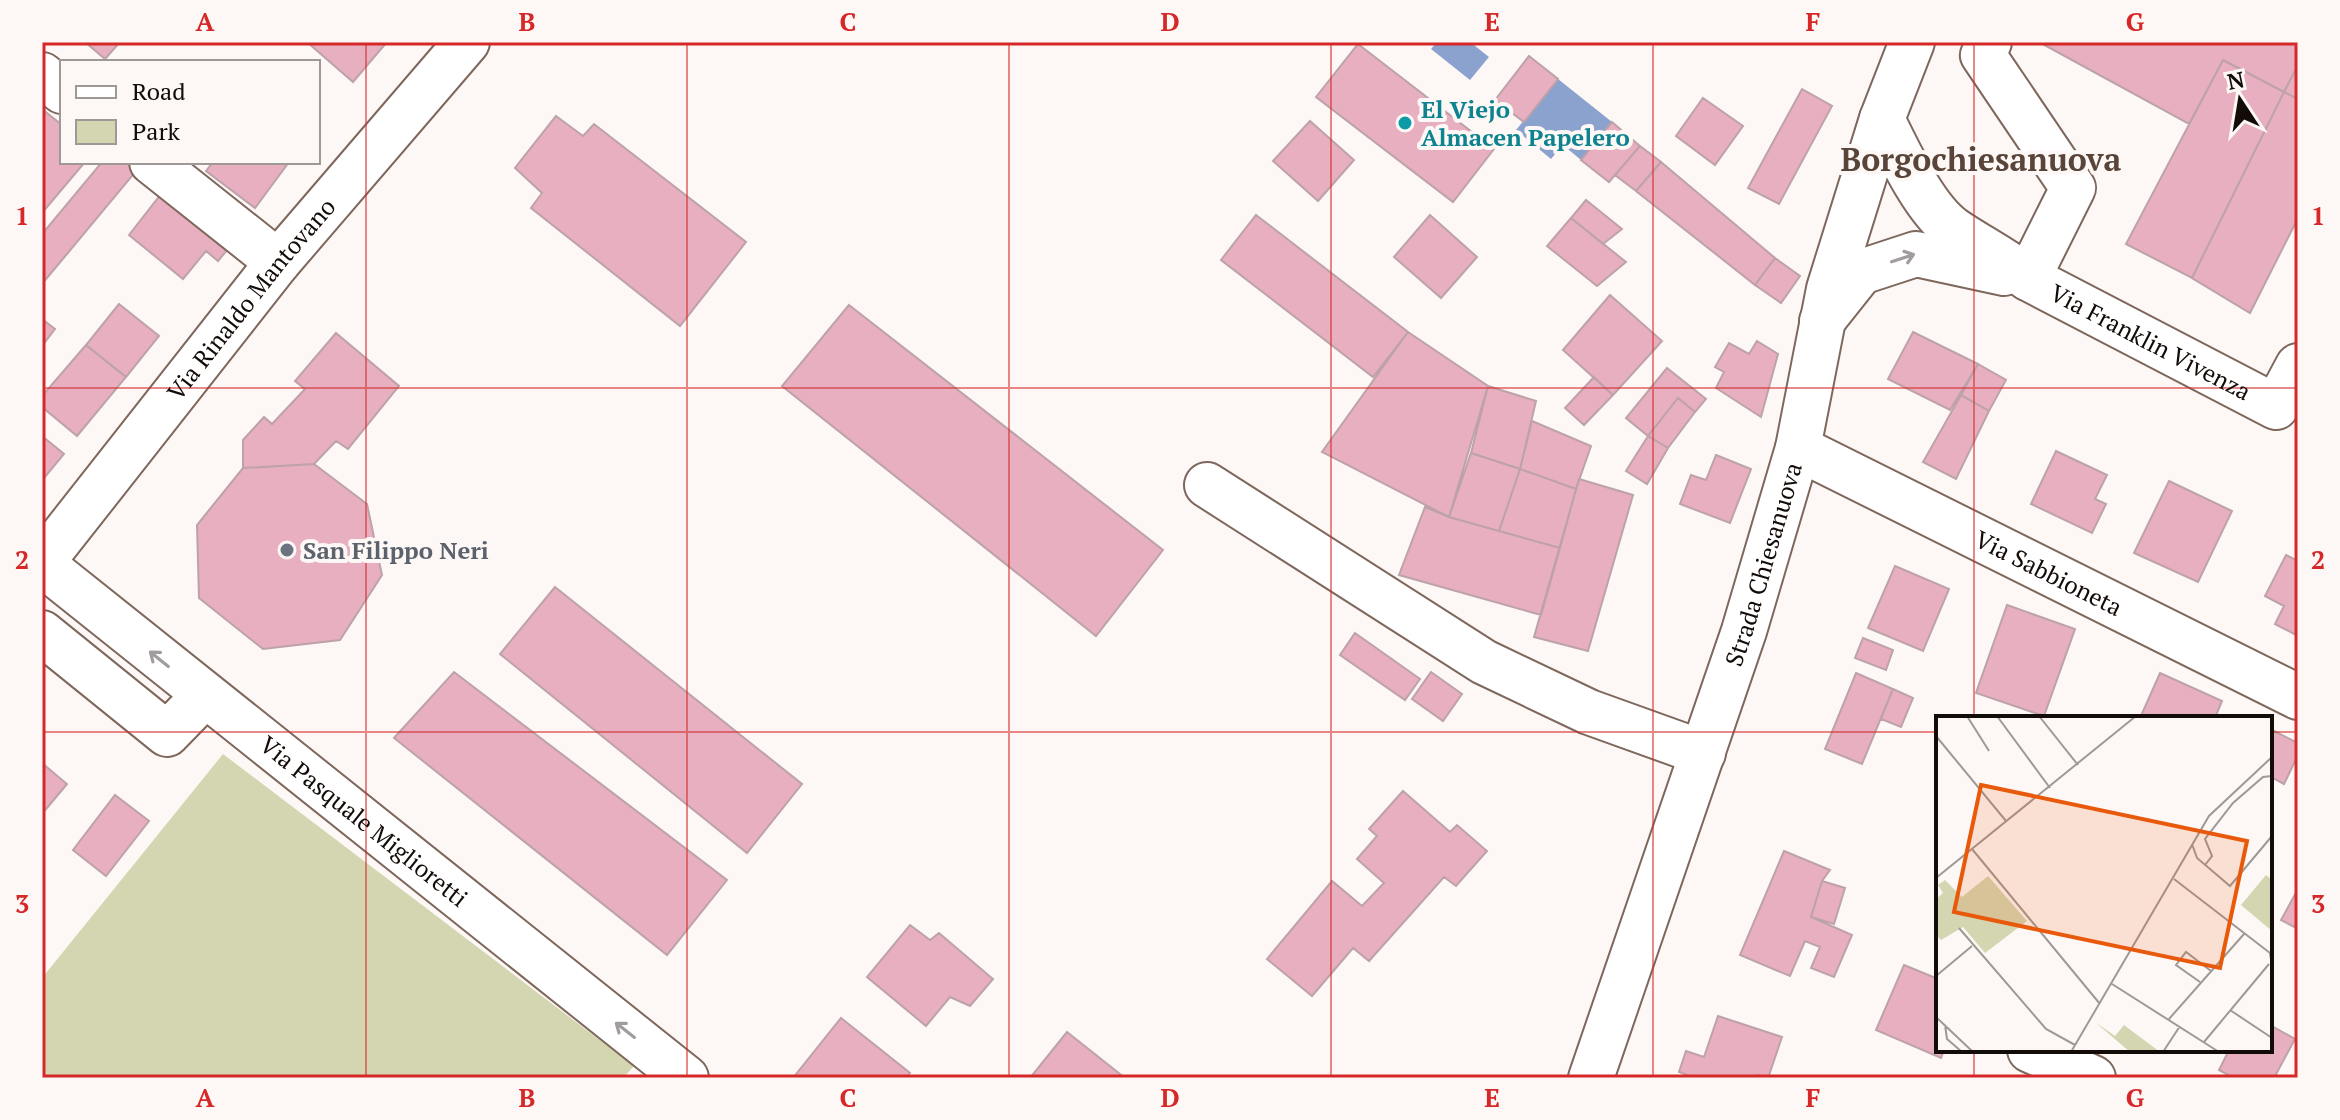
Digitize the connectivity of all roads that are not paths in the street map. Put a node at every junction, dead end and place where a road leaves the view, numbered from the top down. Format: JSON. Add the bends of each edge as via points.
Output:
{"nodes":[{"id":1,"x":467,"y":42,"type":"edge"},
{"id":2,"x":1912,"y":42,"type":"edge"},
{"id":3,"x":1986,"y":48,"type":"edge"},
{"id":4,"x":42,"y":75,"type":"edge"},
{"id":5,"x":60,"y":89,"type":"edge"},
{"id":6,"x":1882,"y":119,"type":"junction"},
{"id":7,"x":155,"y":164,"type":"edge"},
{"id":8,"x":278,"y":262,"type":"junction"},
{"id":9,"x":2028,"y":278,"type":"junction"},
{"id":10,"x":1822,"y":321,"type":"junction"},
{"id":11,"x":2298,"y":366,"type":"edge"},
{"id":12,"x":1798,"y":448,"type":"junction"},
{"id":13,"x":1207,"y":485,"type":"dead end"},
{"id":14,"x":42,"y":563,"type":"edge"},
{"id":15,"x":96,"y":608,"type":"junction"},
{"id":16,"x":56,"y":644,"type":"edge"},
{"id":17,"x":204,"y":696,"type":"junction"},
{"id":18,"x":2298,"y":697,"type":"edge"},
{"id":19,"x":1703,"y":753,"type":"junction"},
{"id":20,"x":2026,"y":1052,"type":"edge"},
{"id":21,"x":2032,"y":1052,"type":"edge"},
{"id":22,"x":686,"y":1078,"type":"edge"},
{"id":23,"x":1591,"y":1078,"type":"edge"},
{"id":24,"x":2010,"y":1078,"type":"edge"},
{"id":25,"x":2093,"y":1078,"type":"edge"}],
"edges":[{"from":1,"to":8,"type":"street","name":"Via Rinaldo Mantovano"},
{"from":2,"to":6,"type":"street","name":"Strada Chiesanuova"},
{"from":3,"to":9,"type":"street","via":[[2073,188]]},
{"from":4,"to":5,"type":"street"},
{"from":6,"to":9,"type":"street","name":"Via Franklin Vivenza","via":[[1911,178],[1951,228]]},
{"from":6,"to":10,"type":"street","name":"Strada Chiesanuova"},
{"from":7,"to":8,"type":"street"},
{"from":8,"to":14,"type":"street","name":"Via Rinaldo Mantovano"},
{"from":10,"to":9,"type":"street","name":"Via Franklin Vivenza","one_way":true,"via":[[1861,272],[1916,254]]},
{"from":9,"to":11,"type":"street","name":"Via Franklin Vivenza","via":[[2276,407]]},
{"from":10,"to":12,"type":"street","name":"Strada Chiesanuova"},
{"from":12,"to":18,"type":"street","name":"Via Sabbioneta"},
{"from":12,"to":19,"type":"street","name":"Strada Chiesanuova"},
{"from":13,"to":19,"type":"street","via":[[1484,662],[1589,712]]},
{"from":14,"to":15,"type":"street","name":"Via Pasquale Miglioretti"},
{"from":15,"to":16,"type":"street","via":[[67,620],[65,641]]},
{"from":17,"to":15,"type":"street","name":"Via Pasquale Miglioretti","one_way":true},
{"from":16,"to":17,"type":"street","via":[[167,734]]},
{"from":22,"to":17,"type":"street","name":"Via Pasquale Miglioretti","one_way":true},
{"from":19,"to":23,"type":"street","name":"Strada Chiesanuova"},
{"from":20,"to":24,"type":"street"},
{"from":21,"to":25,"type":"street"}]}
